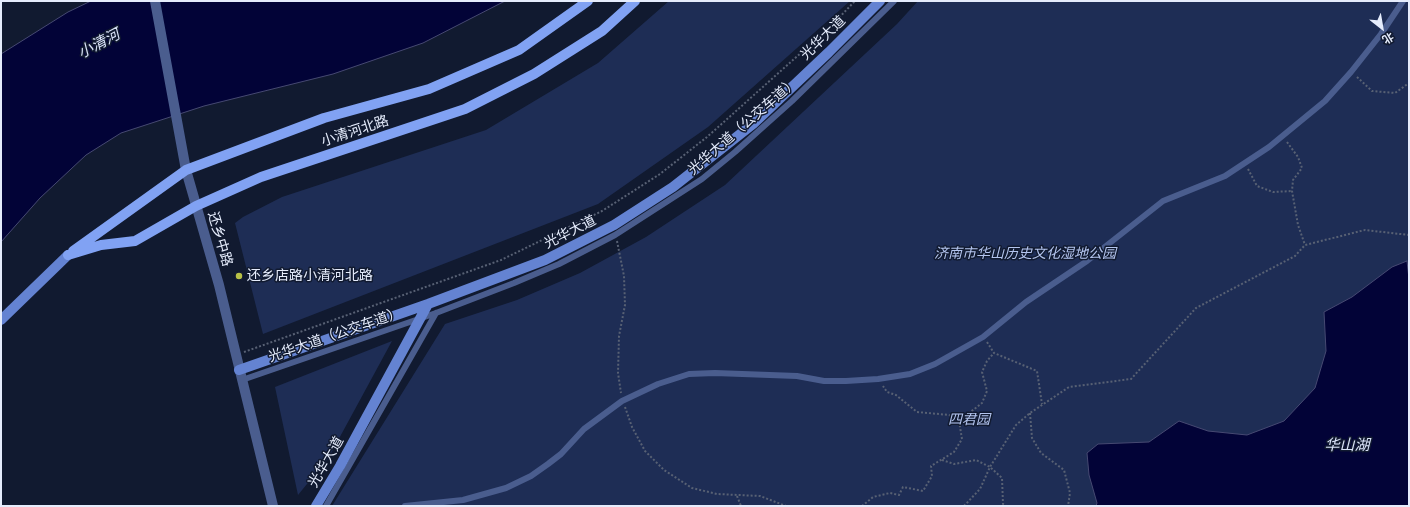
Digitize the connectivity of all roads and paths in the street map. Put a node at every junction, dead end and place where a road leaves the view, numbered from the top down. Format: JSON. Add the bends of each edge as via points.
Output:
{"nodes":[{"id":1,"x":155,"y":1,"type":"edge"},
{"id":2,"x":588,"y":1,"type":"edge"},
{"id":3,"x":635,"y":1,"type":"edge"},
{"id":4,"x":855,"y":1,"type":"edge"},
{"id":5,"x":880,"y":1,"type":"edge"},
{"id":6,"x":894,"y":1,"type":"edge"},
{"id":7,"x":1403,"y":1,"type":"edge"},
{"id":8,"x":1351,"y":72,"type":"junction"},
{"id":9,"x":1409,"y":83,"type":"edge"},
{"id":10,"x":1283,"y":136,"type":"junction"},
{"id":11,"x":1244,"y":164,"type":"junction"},
{"id":12,"x":186,"y":170,"type":"junction"},
{"id":13,"x":1292,"y":191,"type":"junction"},
{"id":14,"x":196,"y":206,"type":"junction"},
{"id":15,"x":615,"y":235,"type":"junction"},
{"id":16,"x":1409,"y":235,"type":"edge"},
{"id":17,"x":1305,"y":245,"type":"junction"},
{"id":18,"x":68,"y":255,"type":"junction"},
{"id":19,"x":428,"y":304,"type":"junction"},
{"id":20,"x":436,"y":313,"type":"junction"},
{"id":21,"x":422,"y":317,"type":"junction"},
{"id":22,"x":1,"y":320,"type":"edge"},
{"id":23,"x":983,"y":337,"type":"junction"},
{"id":24,"x":994,"y":353,"type":"junction"},
{"id":25,"x":236,"y":356,"type":"junction"},
{"id":26,"x":241,"y":375,"type":"junction"},
{"id":27,"x":878,"y":379,"type":"junction"},
{"id":28,"x":622,"y":400,"type":"junction"},
{"id":29,"x":1042,"y":404,"type":"junction"},
{"id":30,"x":1030,"y":413,"type":"junction"},
{"id":31,"x":959,"y":421,"type":"junction"},
{"id":32,"x":942,"y":460,"type":"junction"},
{"id":33,"x":990,"y":466,"type":"junction"},
{"id":34,"x":738,"y":496,"type":"junction"},
{"id":35,"x":273,"y":506,"type":"edge"},
{"id":36,"x":316,"y":506,"type":"edge"},
{"id":37,"x":326,"y":506,"type":"edge"},
{"id":38,"x":405,"y":506,"type":"edge"},
{"id":39,"x":741,"y":506,"type":"edge"},
{"id":40,"x":786,"y":506,"type":"edge"},
{"id":41,"x":862,"y":506,"type":"edge"},
{"id":42,"x":964,"y":506,"type":"edge"},
{"id":43,"x":1006,"y":506,"type":"edge"},
{"id":44,"x":1068,"y":506,"type":"edge"}],
"edges":[{"from":1,"to":12,"type":"street","name":"还乡中路"},
{"from":2,"to":12,"type":"main road","name":"小清河北路","via":[[519,50],[429,89],[324,118]]},
{"from":3,"to":14,"type":"main road","name":"小清河北路","via":[[602,31],[540,70],[465,109],[261,177]]},
{"from":4,"to":25,"type":"path","via":[[831,26],[707,137],[660,174],[602,211],[501,260]]},
{"from":5,"to":19,"type":"main road","name":"光华大道","via":[[753,124],[673,187],[614,225],[545,260]]},
{"from":6,"to":15,"type":"lane","name":"光华大道（公交车道）","via":[[792,101],[735,152],[702,179]]},
{"from":7,"to":8,"type":"lane"},
{"from":8,"to":9,"type":"path","via":[[1372,91],[1395,93]]},
{"from":8,"to":10,"type":"lane","via":[[1325,101]]},
{"from":10,"to":11,"type":"lane"},
{"from":10,"to":13,"type":"path","via":[[1298,157],[1302,168],[1293,180]]},
{"from":11,"to":13,"type":"path","via":[[1257,186],[1273,192]]},
{"from":11,"to":23,"type":"lane","via":[[1225,176],[1163,202],[1087,261],[1026,302]]},
{"from":12,"to":14,"type":"street","name":"还乡中路"},
{"from":12,"to":18,"type":"main road","name":"小清河北路"},
{"from":13,"to":17,"type":"path","via":[[1298,225]]},
{"from":14,"to":18,"type":"main road","name":"小清河北路","via":[[135,241],[101,245]]},
{"from":14,"to":25,"type":"street","name":"还乡中路"},
{"from":15,"to":20,"type":"lane","name":"光华大道（公交车道）","via":[[559,264]]},
{"from":15,"to":28,"type":"path","via":[[624,276],[625,306],[619,336],[618,373]]},
{"from":16,"to":17,"type":"path","via":[[1365,230]]},
{"from":17,"to":29,"type":"path","via":[[1295,256],[1196,308],[1132,379],[1069,387]]},
{"from":18,"to":22,"type":"main road","name":"小清河北路"},
{"from":19,"to":21,"type":"main road","name":"光华大道"},
{"from":19,"to":26,"type":"main road"},
{"from":20,"to":21,"type":"lane","name":"光华大道（公交车道）"},
{"from":20,"to":37,"type":"lane"},
{"from":21,"to":26,"type":"lane","name":"光华大道（公交车道）"},
{"from":21,"to":36,"type":"main road","name":"光华大道"},
{"from":23,"to":24,"type":"path"},
{"from":23,"to":27,"type":"lane","via":[[935,364],[910,374]]},
{"from":24,"to":29,"type":"path","via":[[1037,371]]},
{"from":24,"to":31,"type":"path","via":[[982,372],[987,391],[982,403]]},
{"from":25,"to":26,"type":"street","name":"还乡中路"},
{"from":26,"to":35,"type":"street","name":"还乡中路"},
{"from":27,"to":28,"type":"lane","via":[[824,381],[796,376],[715,372],[689,374]]},
{"from":27,"to":31,"type":"path","via":[[887,392],[896,394],[917,412],[948,414]]},
{"from":28,"to":34,"type":"path","via":[[645,451],[664,470],[692,488]]},
{"from":28,"to":38,"type":"lane","via":[[584,429],[555,459],[531,476],[506,488],[463,500]]},
{"from":29,"to":30,"type":"path"},
{"from":30,"to":33,"type":"path","via":[[1016,426]]},
{"from":30,"to":44,"type":"path","via":[[1032,438],[1041,453],[1064,470],[1070,493]]},
{"from":31,"to":32,"type":"path","via":[[962,439],[954,452]]},
{"from":32,"to":33,"type":"path","via":[[954,464],[976,460]]},
{"from":32,"to":41,"type":"path","via":[[931,466],[932,476],[923,491],[903,487],[899,495],[890,493],[874,497]]},
{"from":33,"to":42,"type":"path","via":[[980,489]]},
{"from":33,"to":43,"type":"path","via":[[1002,478],[1002,504]]},
{"from":34,"to":39,"type":"path"},
{"from":34,"to":40,"type":"path","via":[[760,496]]}]}
